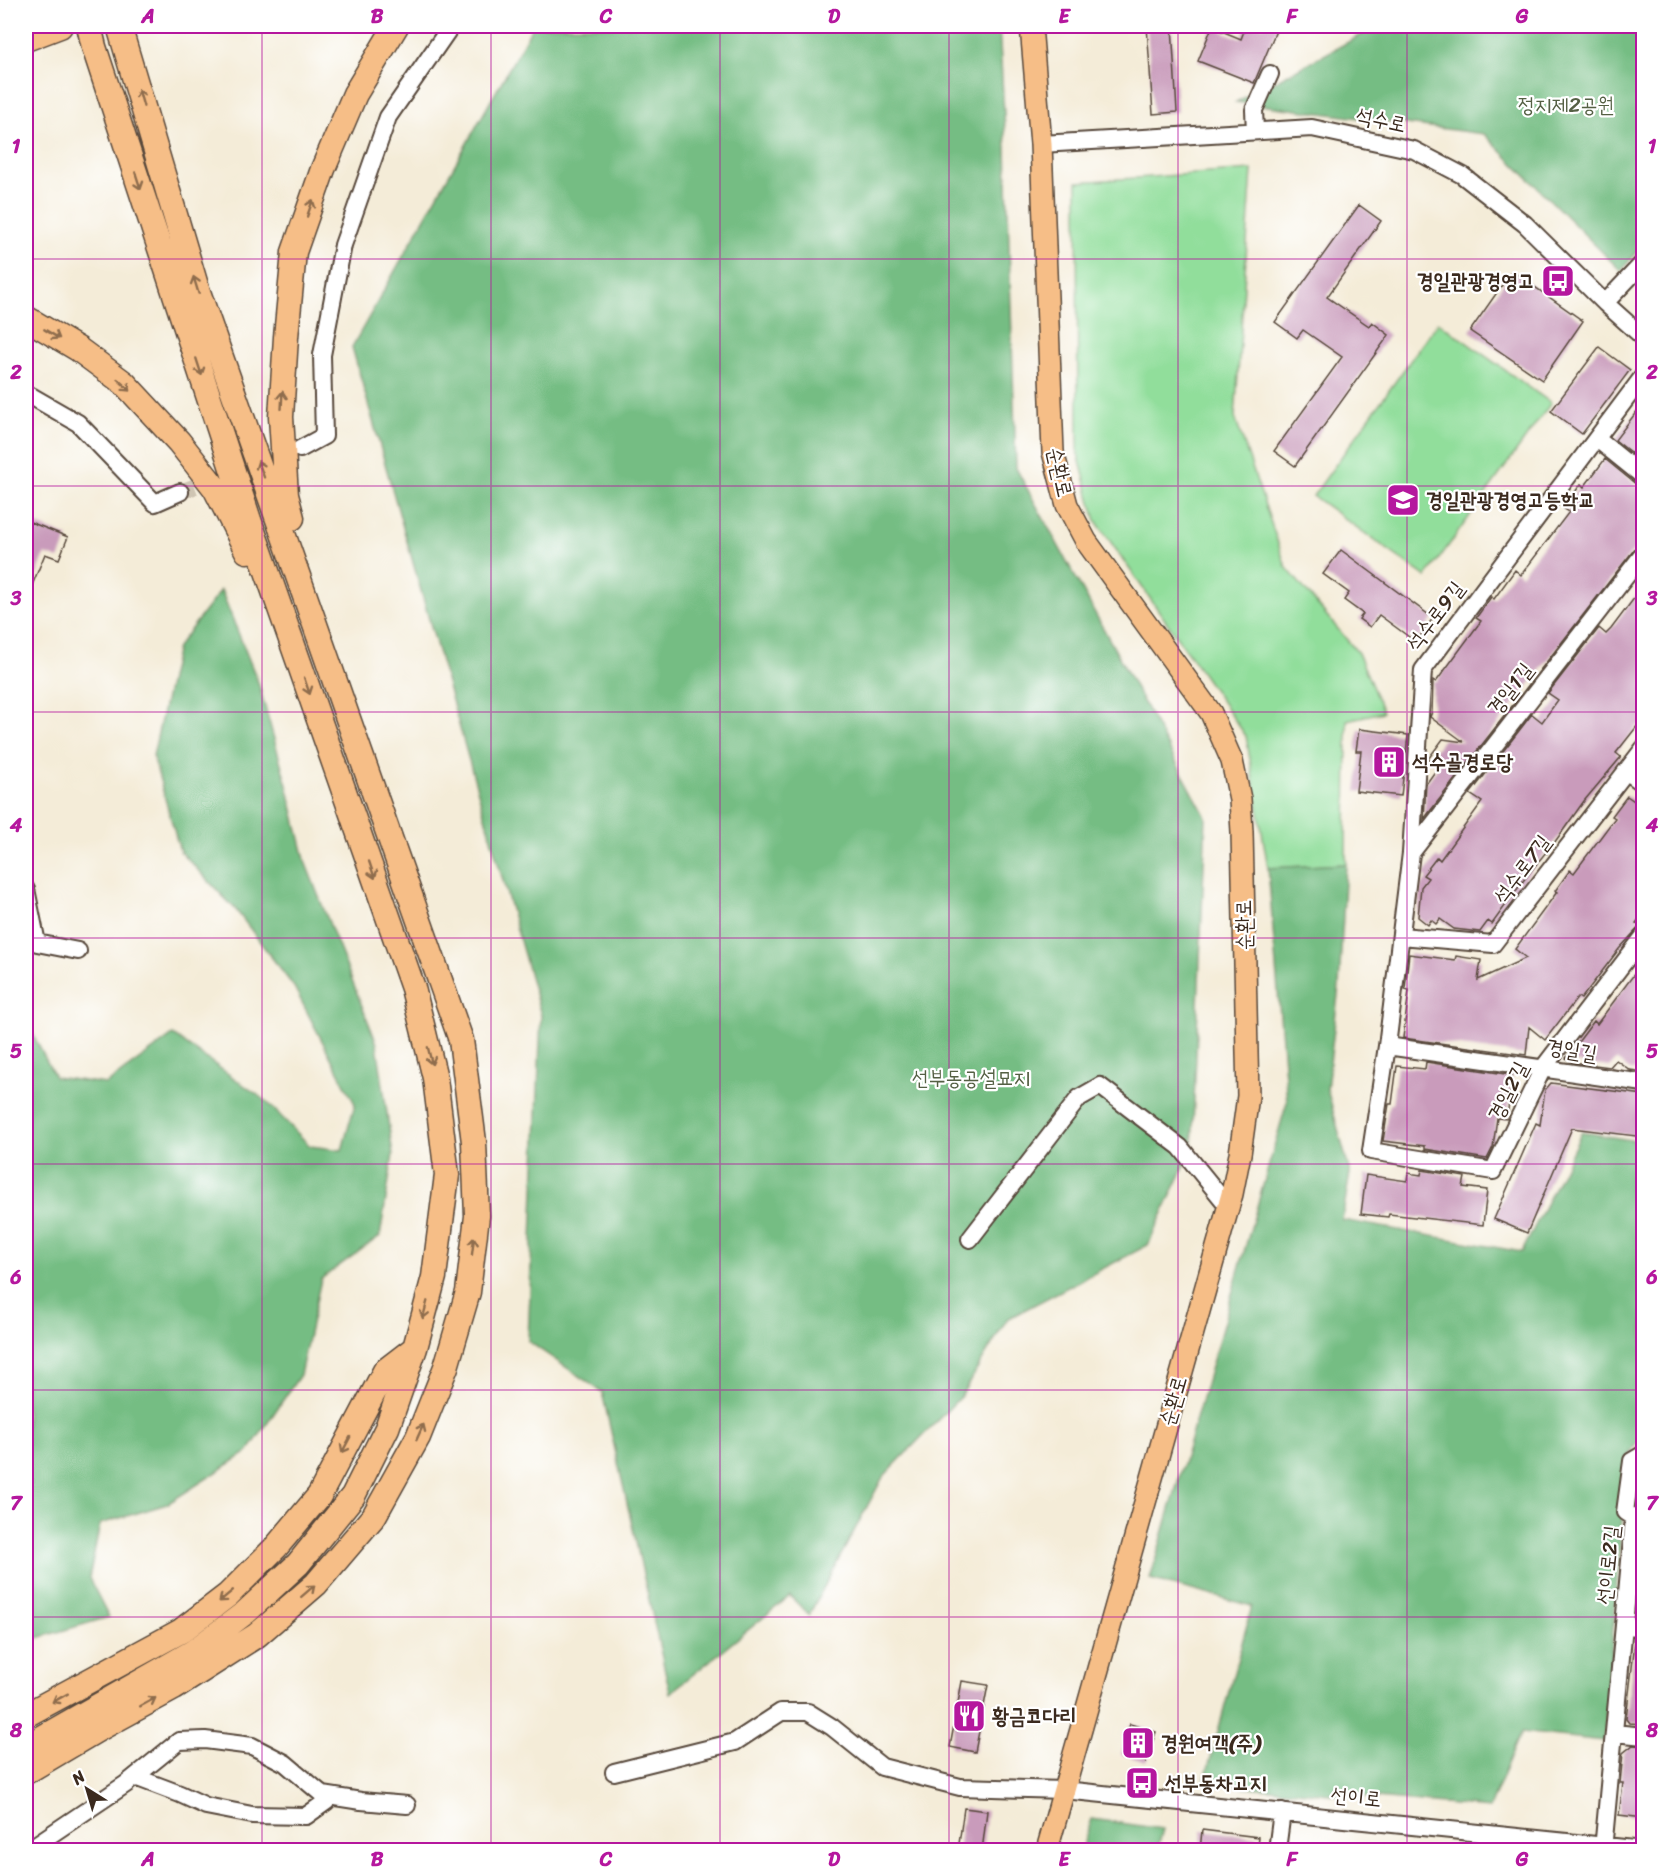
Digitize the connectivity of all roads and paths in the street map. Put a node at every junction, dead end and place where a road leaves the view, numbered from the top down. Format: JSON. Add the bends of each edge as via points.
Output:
{"nodes":[{"id":1,"x":60,"y":26,"type":"edge"},
{"id":2,"x":89,"y":26,"type":"edge"},
{"id":3,"x":119,"y":26,"type":"edge"},
{"id":4,"x":396,"y":26,"type":"edge"},
{"id":5,"x":451,"y":26,"type":"edge"},
{"id":6,"x":1031,"y":26,"type":"edge"},
{"id":7,"x":26,"y":39,"type":"edge"},
{"id":8,"x":1270,"y":74,"type":"dead end"},
{"id":9,"x":1255,"y":131,"type":"junction"},
{"id":10,"x":1041,"y":144,"type":"junction"},
{"id":11,"x":1644,"y":262,"type":"edge"},
{"id":12,"x":1605,"y":303,"type":"junction"},
{"id":13,"x":26,"y":318,"type":"edge"},
{"id":14,"x":1644,"y":338,"type":"edge"},
{"id":15,"x":1644,"y":375,"type":"edge"},
{"id":16,"x":26,"y":395,"type":"edge"},
{"id":17,"x":1597,"y":439,"type":"junction"},
{"id":18,"x":300,"y":449,"type":"tunnel mouth"},
{"id":19,"x":1644,"y":477,"type":"edge"},
{"id":20,"x":180,"y":492,"type":"tunnel mouth"},
{"id":21,"x":1644,"y":553,"type":"edge"},
{"id":22,"x":288,"y":630,"type":"junction"},
{"id":23,"x":330,"y":663,"type":"junction"},
{"id":24,"x":1644,"y":748,"type":"edge"},
{"id":25,"x":1626,"y":771,"type":"junction"},
{"id":26,"x":1644,"y":784,"type":"edge"},
{"id":27,"x":1411,"y":853,"type":"junction"},
{"id":28,"x":26,"y":889,"type":"edge"},
{"id":29,"x":1401,"y":936,"type":"junction"},
{"id":30,"x":1644,"y":936,"type":"edge"},
{"id":31,"x":78,"y":951,"type":"dead end"},
{"id":32,"x":1387,"y":1046,"type":"junction"},
{"id":33,"x":1543,"y":1068,"type":"junction"},
{"id":34,"x":1644,"y":1083,"type":"edge"},
{"id":35,"x":1371,"y":1151,"type":"joint"},
{"id":36,"x":1228,"y":1206,"type":"junction"},
{"id":37,"x":970,"y":1239,"type":"dead end"},
{"id":38,"x":415,"y":1348,"type":"junction"},
{"id":39,"x":1644,"y":1454,"type":"edge"},
{"id":40,"x":1639,"y":1518,"type":"edge"},
{"id":41,"x":1624,"y":1625,"type":"junction"},
{"id":42,"x":1644,"y":1628,"type":"edge"},
{"id":43,"x":26,"y":1715,"type":"edge"},
{"id":44,"x":94,"y":1720,"type":"junction"},
{"id":45,"x":1614,"y":1733,"type":"junction"},
{"id":46,"x":1644,"y":1736,"type":"edge"},
{"id":47,"x":26,"y":1747,"type":"edge"},
{"id":48,"x":26,"y":1772,"type":"edge"},
{"id":49,"x":614,"y":1772,"type":"dead end"},
{"id":50,"x":135,"y":1777,"type":"junction"},
{"id":51,"x":1064,"y":1790,"type":"junction"},
{"id":52,"x":327,"y":1802,"type":"dead end"},
{"id":53,"x":406,"y":1805,"type":"dead end"},
{"id":54,"x":1282,"y":1812,"type":"junction"},
{"id":55,"x":1603,"y":1848,"type":"edge"},
{"id":56,"x":1644,"y":1850,"type":"edge"},
{"id":57,"x":28,"y":1851,"type":"edge"},
{"id":58,"x":1047,"y":1851,"type":"edge"},
{"id":59,"x":1278,"y":1851,"type":"edge"}],
"edges":[{"from":1,"to":7,"type":"highway"},
{"from":2,"to":22,"type":"highway","one_way":true},
{"from":23,"to":3,"type":"highway","one_way":true,"via":[[197,289]]},
{"from":23,"to":4,"type":"highway","one_way":true,"via":[[286,495],[281,417],[294,252],[355,94]]},
{"from":5,"to":18,"type":"street","via":[[388,117],[343,244],[322,355],[324,436]]},
{"from":6,"to":10,"type":"main road","name":"순환로"},
{"from":8,"to":9,"type":"street","via":[[1254,110]]},
{"from":9,"to":10,"type":"street","name":"석수로"},
{"from":9,"to":12,"type":"street","name":"석수로","via":[[1312,128],[1414,150],[1462,175],[1525,224]]},
{"from":10,"to":36,"type":"main road","name":"순환로","via":[[1053,452],[1068,505],[1086,541],[1211,713],[1232,761],[1240,799],[1248,1096]]},
{"from":11,"to":12,"type":"street"},
{"from":12,"to":14,"type":"street","name":"석수로"},
{"from":13,"to":22,"type":"highway","one_way":true,"via":[[124,383],[179,442],[215,488]]},
{"from":15,"to":17,"type":"street","name":"석수로9길"},
{"from":16,"to":20,"type":"street","via":[[78,423],[155,502]]},
{"from":17,"to":19,"type":"street"},
{"from":17,"to":27,"type":"street","name":"석수로9길","via":[[1423,670]]},
{"from":21,"to":27,"type":"street","name":"경일1길"},
{"from":22,"to":38,"type":"highway","one_way":true,"via":[[413,988],[435,1078],[447,1175],[434,1277]]},
{"from":44,"to":23,"type":"highway","one_way":true,"via":[[174,1688],[256,1635],[316,1584],[374,1516],[418,1437],[446,1367],[468,1292],[477,1216],[474,1142],[461,1040]]},
{"from":24,"to":25,"type":"street","name":"석수로7길"},
{"from":25,"to":26,"type":"street"},
{"from":25,"to":29,"type":"street","name":"석수로7길","via":[[1493,944]]},
{"from":27,"to":29,"type":"street","name":"석수로9길"},
{"from":28,"to":31,"type":"street","via":[[37,943]]},
{"from":29,"to":32,"type":"street","name":"석수로9길"},
{"from":30,"to":33,"type":"street","name":"경일2길"},
{"from":32,"to":33,"type":"street","name":"경일길"},
{"from":32,"to":35,"type":"street","name":"석수로9길"},
{"from":33,"to":34,"type":"street","name":"경일길"},
{"from":33,"to":35,"type":"street","name":"경일2길","via":[[1493,1172]]},
{"from":36,"to":37,"type":"street","via":[[1180,1147],[1100,1086],[1078,1098]]},
{"from":36,"to":51,"type":"main road","name":"순환로"},
{"from":38,"to":43,"type":"highway","one_way":true,"via":[[385,1371],[319,1496],[228,1595],[181,1631]]},
{"from":38,"to":44,"type":"highway","via":[[387,1428],[353,1496],[298,1564],[246,1612]]},
{"from":39,"to":40,"type":"street","name":"선이로2길","via":[[1632,1461],[1625,1512]]},
{"from":40,"to":41,"type":"street","name":"선이로2길"},
{"from":41,"to":42,"type":"street","name":"선이로2길"},
{"from":41,"to":45,"type":"street","name":"선이로2길"},
{"from":44,"to":47,"type":"highway"},
{"from":44,"to":48,"type":"highway"},
{"from":45,"to":46,"type":"street"},
{"from":45,"to":55,"type":"street","name":"선이로2길"},
{"from":49,"to":51,"type":"street","name":"선이로","via":[[735,1742],[781,1712],[808,1712],[882,1767],[960,1787]]},
{"from":50,"to":52,"type":"street","via":[[206,1806],[252,1815],[306,1816]]},
{"from":50,"to":53,"type":"street","via":[[179,1741],[205,1740],[252,1746],[285,1763],[323,1796]]},
{"from":50,"to":57,"type":"street"},
{"from":51,"to":54,"type":"street","name":"선이로"},
{"from":51,"to":58,"type":"main road","name":"순환로"},
{"from":54,"to":55,"type":"street","name":"선이로"},
{"from":54,"to":59,"type":"street"},
{"from":55,"to":56,"type":"street","name":"선이로"}]}
